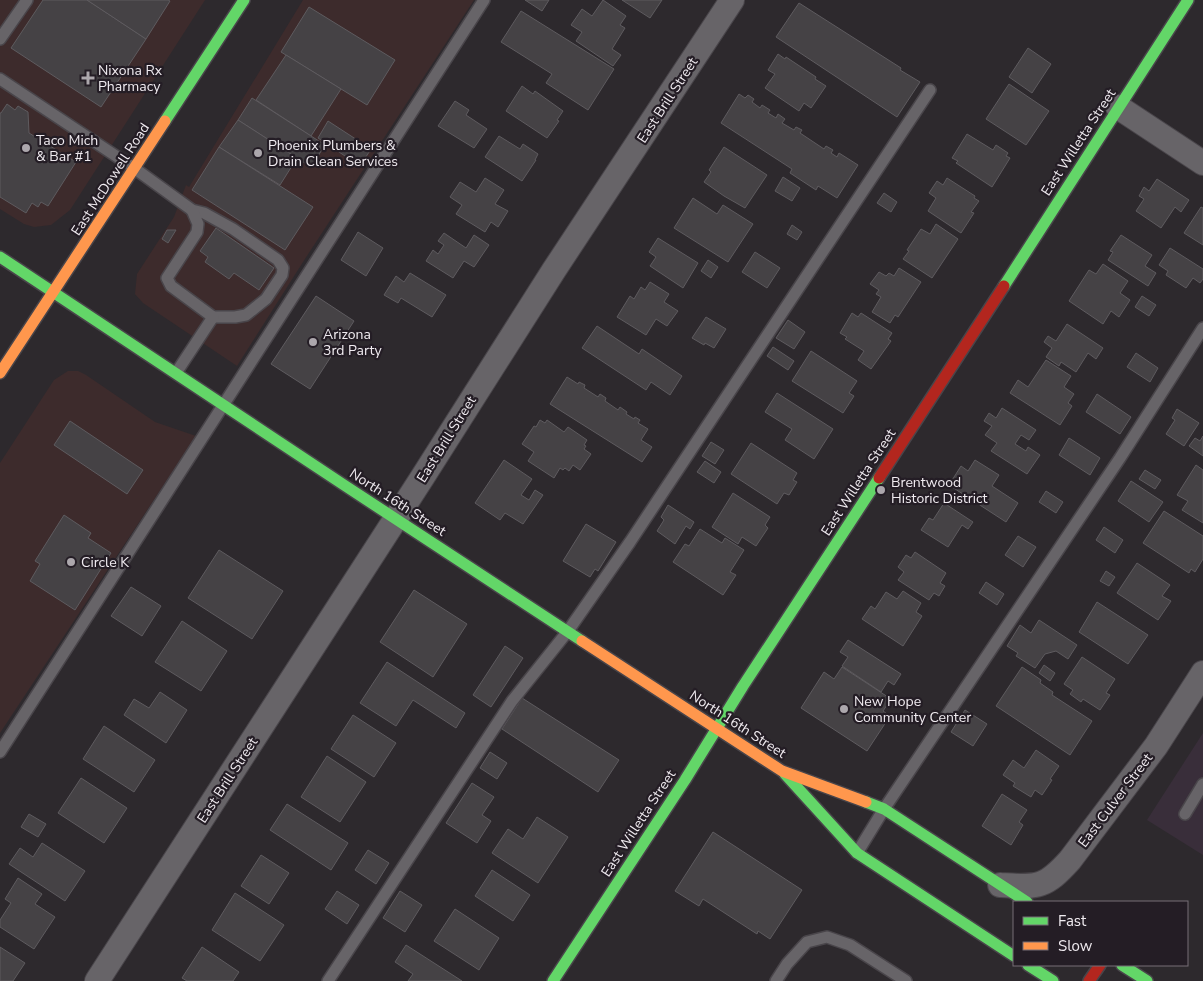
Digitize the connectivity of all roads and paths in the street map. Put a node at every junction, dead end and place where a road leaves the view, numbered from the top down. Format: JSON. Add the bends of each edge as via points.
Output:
{"nodes":[{"id":1,"x":27,"y":0,"type":"edge"},
{"id":2,"x":244,"y":0,"type":"edge"},
{"id":3,"x":484,"y":0,"type":"edge"},
{"id":4,"x":732,"y":0,"type":"edge"},
{"id":5,"x":1188,"y":0,"type":"edge"},
{"id":6,"x":0,"y":39,"type":"edge"},
{"id":7,"x":0,"y":79,"type":"edge"},
{"id":8,"x":930,"y":90,"type":"dead end"},
{"id":9,"x":1118,"y":107,"type":"junction"},
{"id":10,"x":1203,"y":163,"type":"edge"},
{"id":11,"x":134,"y":168,"type":"junction"},
{"id":12,"x":192,"y":210,"type":"junction"},
{"id":13,"x":0,"y":257,"type":"edge"},
{"id":14,"x":53,"y":292,"type":"junction"},
{"id":15,"x":212,"y":317,"type":"junction"},
{"id":16,"x":1203,"y":328,"type":"edge"},
{"id":17,"x":0,"y":373,"type":"edge"},
{"id":18,"x":176,"y":373,"type":"junction"},
{"id":19,"x":223,"y":404,"type":"junction"},
{"id":20,"x":396,"y":518,"type":"junction"},
{"id":21,"x":568,"y":631,"type":"junction"},
{"id":22,"x":1202,"y":675,"type":"edge"},
{"id":23,"x":716,"y":728,"type":"junction"},
{"id":24,"x":0,"y":752,"type":"edge"},
{"id":25,"x":782,"y":771,"type":"junction"},
{"id":26,"x":1203,"y":784,"type":"edge"},
{"id":27,"x":884,"y":809,"type":"junction"},
{"id":28,"x":1185,"y":814,"type":"dead end"},
{"id":29,"x":857,"y":853,"type":"junction"},
{"id":30,"x":1000,"y":885,"type":"junction"},
{"id":31,"x":1025,"y":901,"type":"edge"},
{"id":32,"x":1013,"y":955,"type":"edge"},
{"id":33,"x":1030,"y":966,"type":"edge"},
{"id":34,"x":1099,"y":966,"type":"edge"},
{"id":35,"x":1124,"y":966,"type":"edge"},
{"id":36,"x":1145,"y":980,"type":"edge"},
{"id":37,"x":97,"y":981,"type":"edge"},
{"id":38,"x":328,"y":981,"type":"edge"},
{"id":39,"x":553,"y":981,"type":"edge"},
{"id":40,"x":776,"y":981,"type":"edge"},
{"id":41,"x":906,"y":981,"type":"edge"},
{"id":42,"x":1053,"y":981,"type":"edge"},
{"id":43,"x":1089,"y":981,"type":"edge"}],
"edges":[{"from":1,"to":6,"type":"lane"},
{"from":2,"to":11,"type":"main road","name":"East McDowell Road"},
{"from":3,"to":19,"type":"lane"},
{"from":4,"to":20,"type":"street","name":"East Brill Street"},
{"from":5,"to":9,"type":"main road","name":"East Willetta Street"},
{"from":7,"to":11,"type":"lane"},
{"from":8,"to":21,"type":"lane"},
{"from":9,"to":10,"type":"street"},
{"from":9,"to":23,"type":"main road","name":"East Willetta Street"},
{"from":11,"to":12,"type":"lane"},
{"from":11,"to":14,"type":"main road","name":"East McDowell Road"},
{"from":12,"to":15,"type":"lane","via":[[198,224],[197,232],[167,278],[171,286]]},
{"from":12,"to":15,"type":"lane","via":[[233,229],[278,260],[283,268],[266,299],[246,315]]},
{"from":13,"to":14,"type":"main road","name":"North 16th Street"},
{"from":14,"to":17,"type":"main road","name":"East McDowell Road"},
{"from":14,"to":18,"type":"main road","name":"North 16th Street"},
{"from":15,"to":18,"type":"lane"},
{"from":16,"to":27,"type":"lane","via":[[1120,458]]},
{"from":18,"to":19,"type":"main road","name":"North 16th Street"},
{"from":19,"to":20,"type":"main road","name":"North 16th Street"},
{"from":19,"to":24,"type":"lane"},
{"from":20,"to":21,"type":"main road","name":"North 16th Street"},
{"from":20,"to":37,"type":"street","name":"East Brill Street"},
{"from":21,"to":23,"type":"main road","name":"North 16th Street"},
{"from":21,"to":38,"type":"lane","via":[[512,701]]},
{"from":22,"to":30,"type":"street","name":"East Culver Street","via":[[1156,746],[1070,860],[1039,885]]},
{"from":23,"to":25,"type":"main road","name":"North 16th Street"},
{"from":23,"to":39,"type":"main road","name":"East Willetta Street"},
{"from":25,"to":27,"type":"main road","name":"North 16th Street"},
{"from":25,"to":29,"type":"main road","name":"North 16th Street"},
{"from":26,"to":28,"type":"lane"},
{"from":27,"to":29,"type":"lane"},
{"from":27,"to":30,"type":"main road","name":"North 16th Street"},
{"from":29,"to":32,"type":"main road","name":"North 16th Street"},
{"from":30,"to":31,"type":"main road","name":"North 16th Street"},
{"from":33,"to":42,"type":"main road"},
{"from":34,"to":43,"type":"main road"},
{"from":35,"to":36,"type":"main road"},
{"from":40,"to":41,"type":"lane","via":[[807,942],[827,937],[850,945]]}]}
